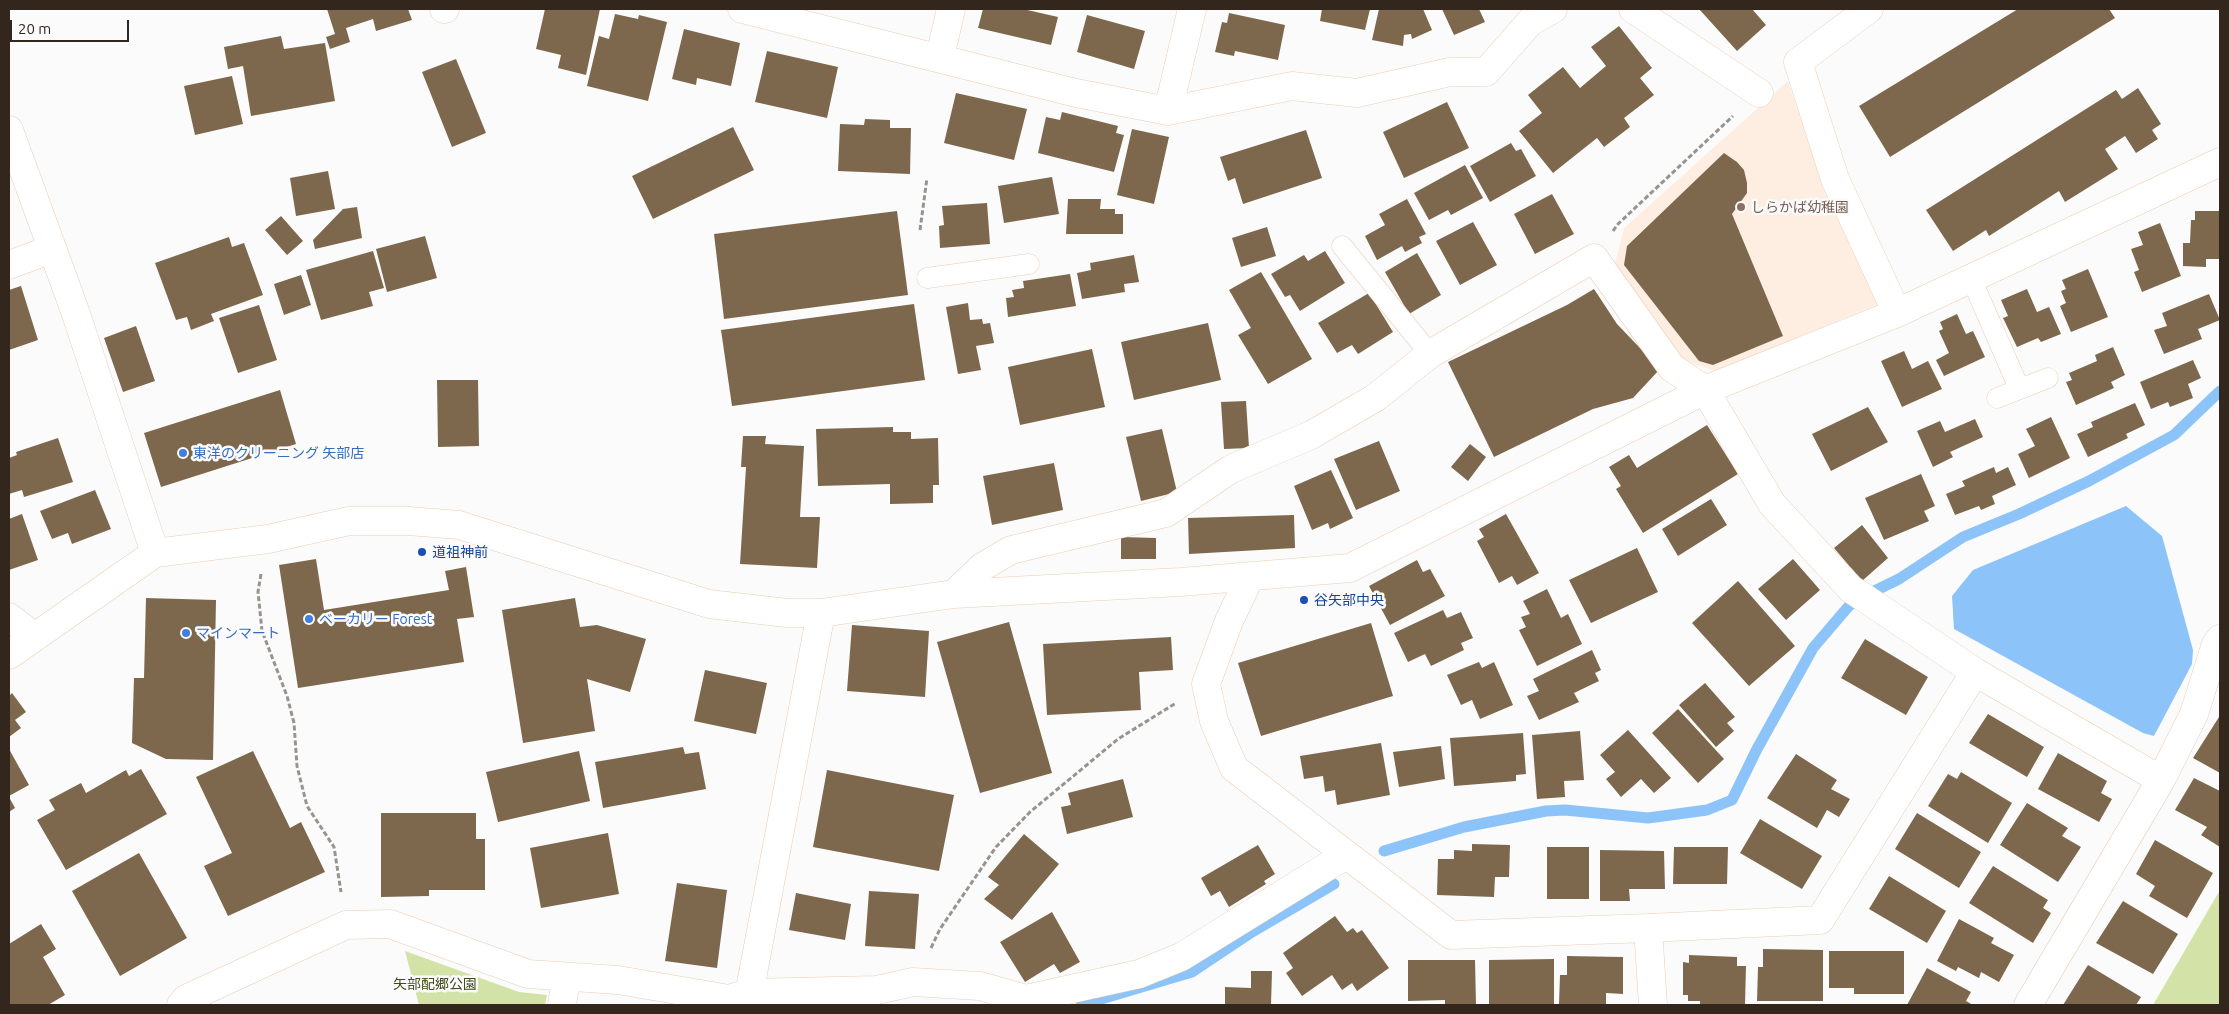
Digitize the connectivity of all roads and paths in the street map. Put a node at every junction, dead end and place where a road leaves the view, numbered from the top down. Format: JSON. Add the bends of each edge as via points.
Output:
{"nodes":[{"id":1,"x":742,"y":9,"type":"edge"},
{"id":2,"x":951,"y":9,"type":"edge"},
{"id":3,"x":1192,"y":9,"type":"edge"},
{"id":4,"x":1553,"y":9,"type":"edge"},
{"id":5,"x":1633,"y":9,"type":"edge"},
{"id":6,"x":1869,"y":9,"type":"edge"},
{"id":7,"x":940,"y":57,"type":"junction"},
{"id":8,"x":1759,"y":93,"type":"joint"},
{"id":9,"x":1168,"y":111,"type":"junction"},
{"id":10,"x":9,"y":130,"type":"edge"},
{"id":11,"x":2220,"y":162,"type":"edge"},
{"id":12,"x":927,"y":178,"type":"dead end"},
{"id":13,"x":920,"y":230,"type":"dead end"},
{"id":14,"x":1342,"y":246,"type":"dead end"},
{"id":15,"x":52,"y":249,"type":"junction"},
{"id":16,"x":1594,"y":258,"type":"junction"},
{"id":17,"x":9,"y":264,"type":"edge"},
{"id":18,"x":1029,"y":264,"type":"dead end"},
{"id":19,"x":927,"y":278,"type":"dead end"},
{"id":20,"x":1971,"y":278,"type":"junction"},
{"id":21,"x":1897,"y":313,"type":"junction"},
{"id":22,"x":1430,"y":354,"type":"junction"},
{"id":23,"x":2048,"y":378,"type":"dead end"},
{"id":24,"x":2019,"y":388,"type":"junction"},
{"id":25,"x":1705,"y":390,"type":"junction"},
{"id":26,"x":1997,"y":398,"type":"dead end"},
{"id":27,"x":268,"y":539,"type":"junction"},
{"id":28,"x":155,"y":553,"type":"junction"},
{"id":29,"x":1250,"y":577,"type":"junction"},
{"id":30,"x":954,"y":594,"type":"junction"},
{"id":31,"x":821,"y":613,"type":"junction"},
{"id":32,"x":9,"y":617,"type":"edge"},
{"id":33,"x":34,"y":637,"type":"junction"},
{"id":34,"x":2220,"y":639,"type":"edge"},
{"id":35,"x":9,"y":655,"type":"edge"},
{"id":36,"x":1975,"y":672,"type":"junction"},
{"id":37,"x":1206,"y":684,"type":"junction"},
{"id":38,"x":2161,"y":780,"type":"junction"},
{"id":39,"x":1346,"y":855,"type":"junction"},
{"id":40,"x":346,"y":925,"type":"junction"},
{"id":41,"x":1648,"y":928,"type":"junction"},
{"id":42,"x":566,"y":978,"type":"junction"},
{"id":43,"x":913,"y":982,"type":"junction"},
{"id":44,"x":748,"y":999,"type":"edge"},
{"id":45,"x":180,"y":1005,"type":"edge"},
{"id":46,"x":562,"y":1005,"type":"edge"},
{"id":47,"x":1653,"y":1005,"type":"edge"},
{"id":48,"x":2028,"y":1005,"type":"edge"}],
"edges":[{"from":1,"to":7,"type":"street"},
{"from":2,"to":7,"type":"street"},
{"from":3,"to":9,"type":"street"},
{"from":4,"to":9,"type":"street","via":[[1530,22],[1486,72],[1450,72],[1357,93],[1292,86]]},
{"from":5,"to":8,"type":"street"},
{"from":6,"to":21,"type":"street","via":[[1798,62],[1835,179]]},
{"from":7,"to":9,"type":"street","via":[[1076,93]]},
{"from":8,"to":16,"type":"path","via":[[1618,224]]},
{"from":10,"to":15,"type":"street"},
{"from":11,"to":20,"type":"street"},
{"from":12,"to":13,"type":"path"},
{"from":14,"to":22,"type":"lane"},
{"from":15,"to":17,"type":"street"},
{"from":15,"to":28,"type":"street"},
{"from":16,"to":22,"type":"street"},
{"from":16,"to":25,"type":"street","via":[[1672,368]]},
{"from":18,"to":19,"type":"lane"},
{"from":20,"to":21,"type":"street"},
{"from":20,"to":24,"type":"lane"},
{"from":21,"to":25,"type":"street"},
{"from":22,"to":30,"type":"street","via":[[1375,398],[1311,435],[1231,469],[1166,513],[1011,550],[982,568]]},
{"from":23,"to":24,"type":"lane"},
{"from":24,"to":26,"type":"lane"},
{"from":25,"to":29,"type":"street","via":[[1350,568]]},
{"from":25,"to":36,"type":"street","via":[[1772,504],[1860,596]]},
{"from":27,"to":28,"type":"street"},
{"from":27,"to":31,"type":"street","via":[[349,521],[459,525],[709,604],[787,613]]},
{"from":27,"to":40,"type":"path","via":[[258,592],[262,631],[294,723],[297,766],[307,806],[334,847]]},
{"from":28,"to":33,"type":"street"},
{"from":29,"to":30,"type":"street"},
{"from":29,"to":37,"type":"street","via":[[1229,621]]},
{"from":30,"to":31,"type":"street"},
{"from":31,"to":44,"type":"street"},
{"from":32,"to":33,"type":"street"},
{"from":33,"to":35,"type":"street"},
{"from":34,"to":38,"type":"street","via":[[2194,714]]},
{"from":36,"to":38,"type":"street"},
{"from":36,"to":41,"type":"street","via":[[1820,920]]},
{"from":37,"to":39,"type":"street","via":[[1214,721],[1234,768]]},
{"from":37,"to":43,"type":"path","via":[[1118,739],[1030,812],[990,856],[940,929]]},
{"from":38,"to":48,"type":"street"},
{"from":39,"to":41,"type":"street","via":[[1451,935]]},
{"from":39,"to":43,"type":"street","via":[[1181,957],[1139,974],[1026,999],[980,986]]},
{"from":40,"to":42,"type":"street","via":[[390,924],[528,974]]},
{"from":40,"to":45,"type":"street","via":[[186,999]]},
{"from":41,"to":47,"type":"street"},
{"from":42,"to":44,"type":"street","via":[[618,980],[730,999]]},
{"from":42,"to":46,"type":"street"},
{"from":43,"to":44,"type":"street","via":[[877,990]]}]}
